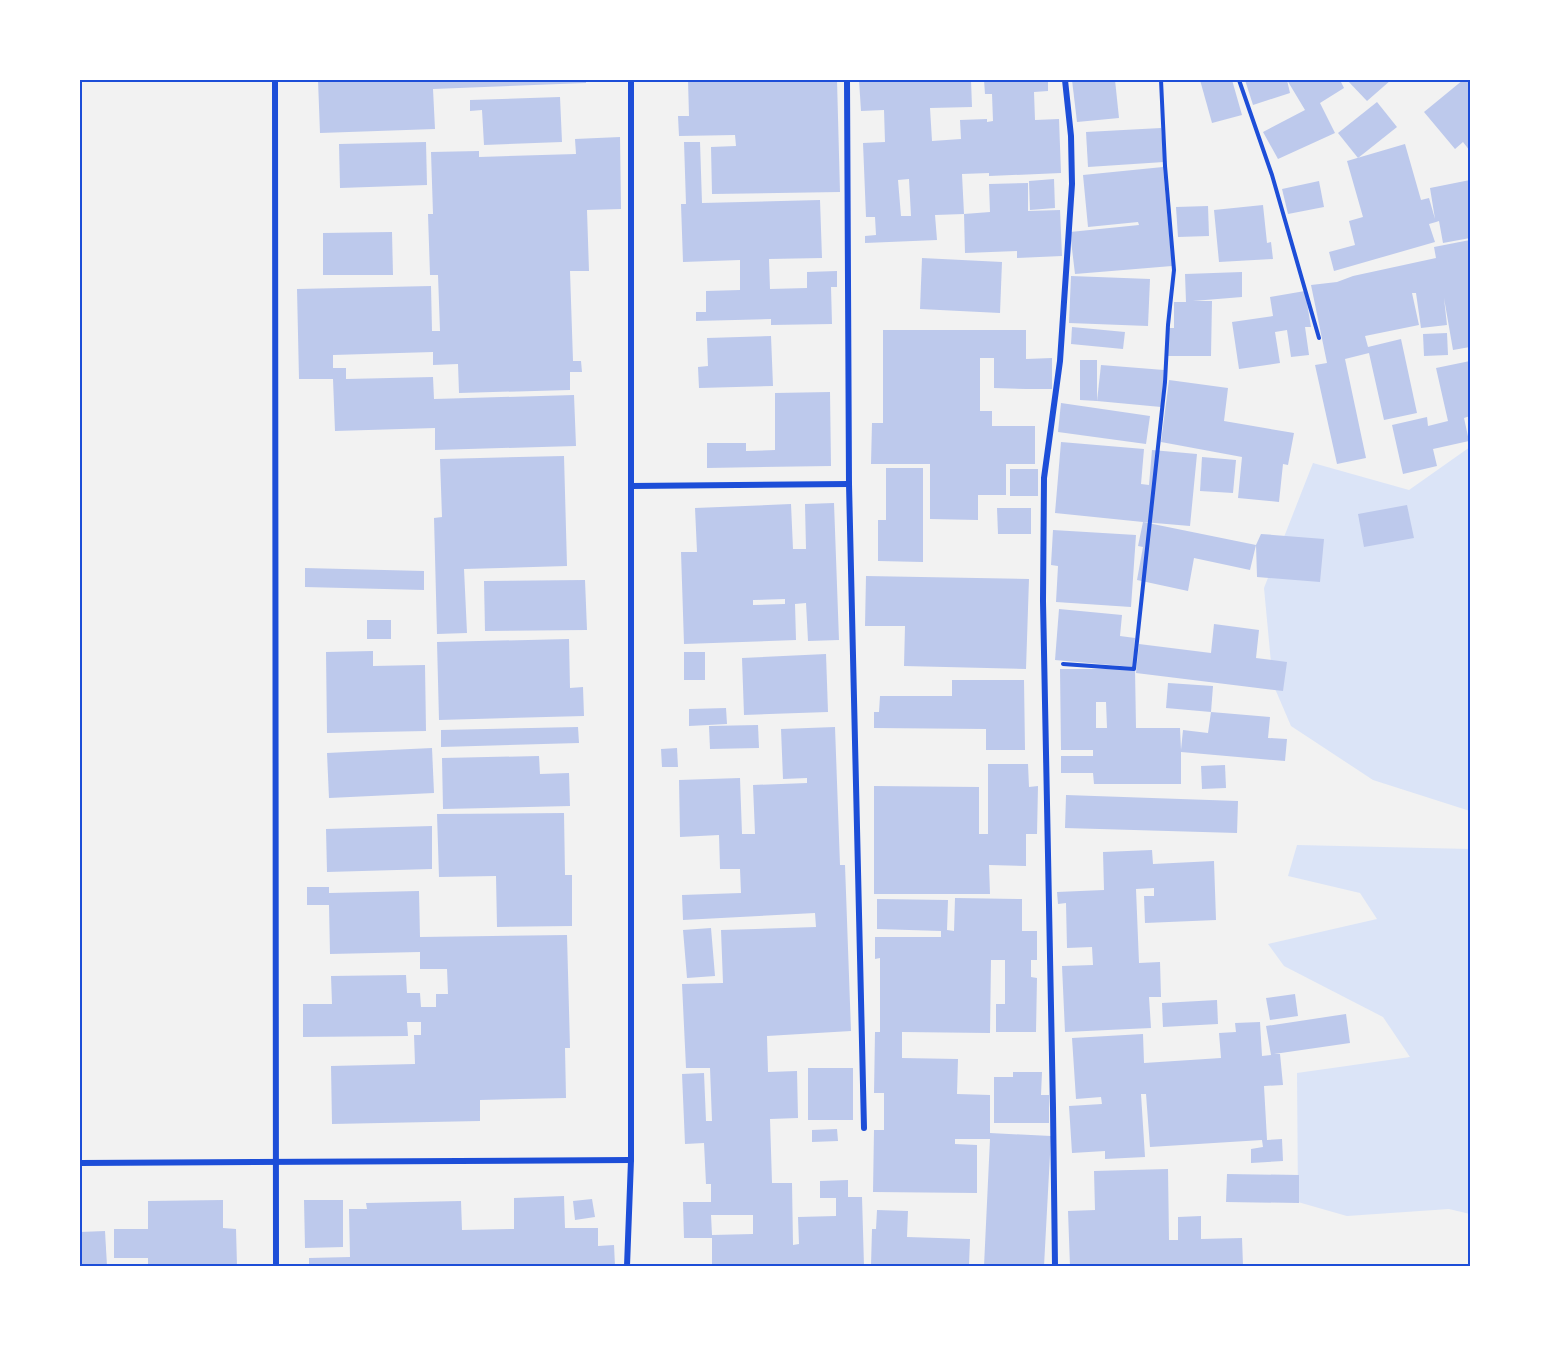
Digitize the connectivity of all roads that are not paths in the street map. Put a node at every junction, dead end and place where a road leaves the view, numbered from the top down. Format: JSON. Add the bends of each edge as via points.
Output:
{"nodes":[{"id":1,"x":275,"y":80,"type":"edge"},
{"id":2,"x":631,"y":80,"type":"edge"},
{"id":3,"x":847,"y":80,"type":"edge"},
{"id":4,"x":1065,"y":80,"type":"edge"},
{"id":5,"x":849,"y":484,"type":"junction"},
{"id":6,"x":631,"y":486,"type":"junction"},
{"id":7,"x":864,"y":1128,"type":"dead end"},
{"id":8,"x":631,"y":1160,"type":"junction"},
{"id":9,"x":276,"y":1161,"type":"junction"},
{"id":10,"x":80,"y":1163,"type":"edge"},
{"id":11,"x":276,"y":1266,"type":"edge"},
{"id":12,"x":627,"y":1266,"type":"edge"},
{"id":13,"x":1054,"y":1266,"type":"edge"}],
"edges":[{"from":1,"to":9,"type":"street"},
{"from":2,"to":6,"type":"street"},
{"from":3,"to":5,"type":"street"},
{"from":4,"to":13,"type":"street","via":[[1072,184],[1060,361],[1044,478]]},
{"from":5,"to":6,"type":"street"},
{"from":5,"to":7,"type":"street"},
{"from":6,"to":8,"type":"street"},
{"from":8,"to":9,"type":"street"},
{"from":8,"to":12,"type":"street"},
{"from":9,"to":10,"type":"street"},
{"from":9,"to":11,"type":"street"}]}
